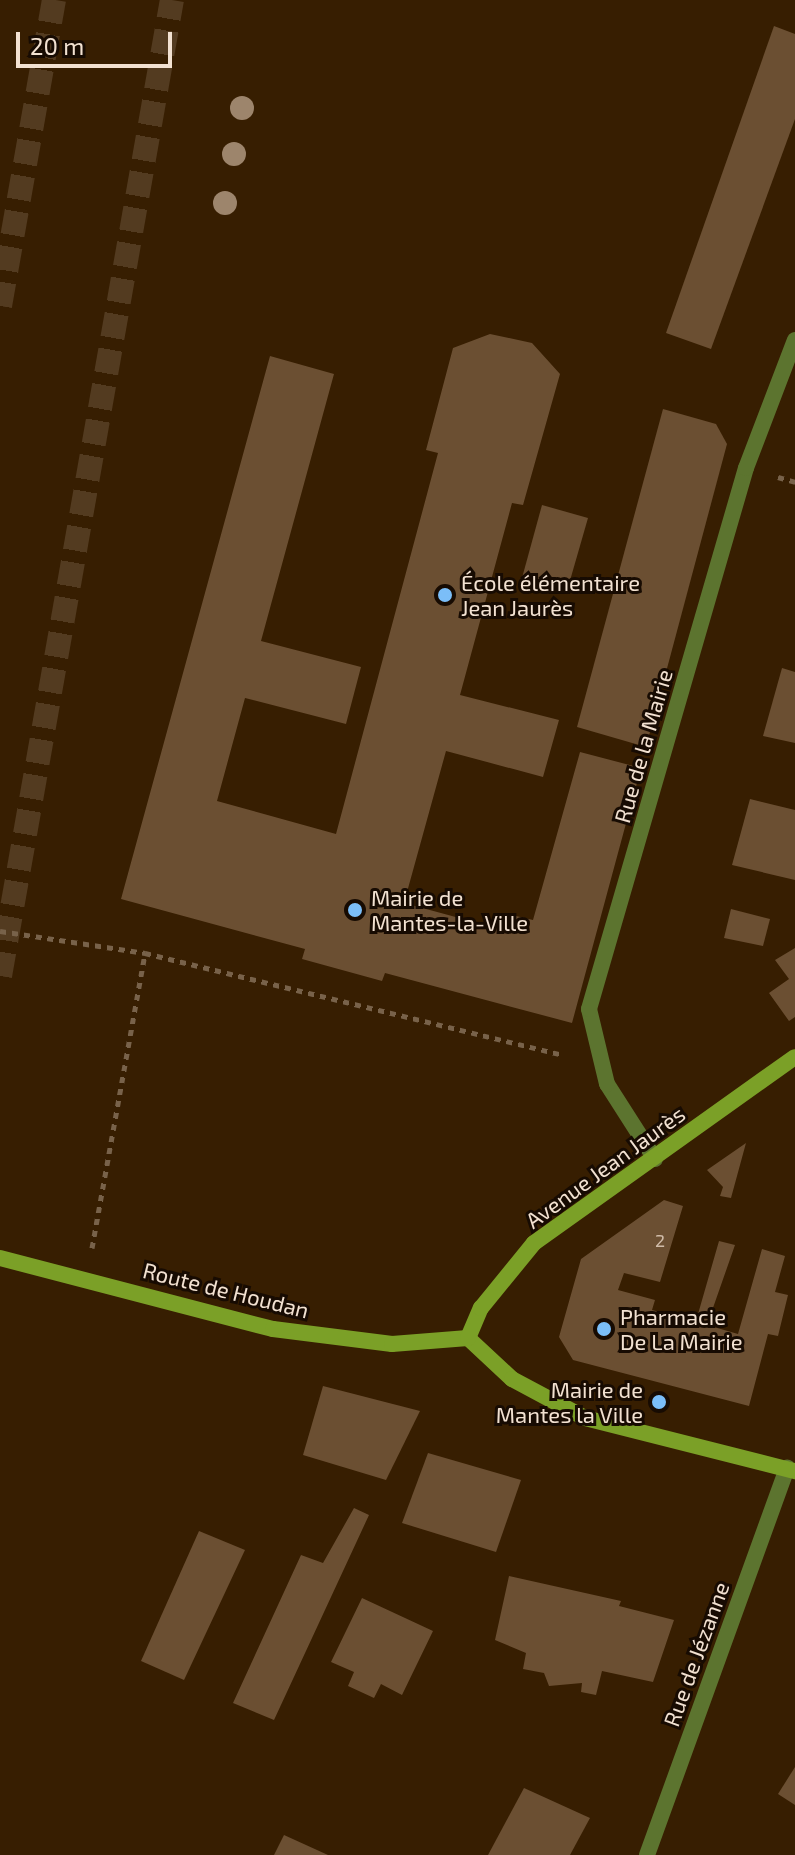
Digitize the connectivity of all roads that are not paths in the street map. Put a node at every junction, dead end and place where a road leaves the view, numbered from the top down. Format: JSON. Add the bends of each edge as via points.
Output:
{"nodes":[{"id":1,"x":795,"y":340,"type":"edge"},
{"id":2,"x":795,"y":1057,"type":"edge"},
{"id":3,"x":655,"y":1159,"type":"junction"},
{"id":4,"x":0,"y":1258,"type":"edge"},
{"id":5,"x":468,"y":1338,"type":"junction"},
{"id":6,"x":791,"y":1469,"type":"edge"},
{"id":7,"x":647,"y":1855,"type":"edge"}],
"edges":[{"from":1,"to":3,"type":"street","name":"Rue de la Mairie","via":[[746,468],[589,1009],[607,1084]]},
{"from":2,"to":3,"type":"main road","name":"Avenue Jean Jaurès"},
{"from":3,"to":5,"type":"main road","name":"Avenue Jean Jaurès","via":[[534,1243],[481,1308]]},
{"from":4,"to":5,"type":"main road","name":"Route de Houdan","via":[[273,1329],[392,1344]]},
{"from":5,"to":6,"type":"main road","via":[[521,1385],[585,1418]]},
{"from":6,"to":7,"type":"street","name":"Rue de Jézanne"}]}
